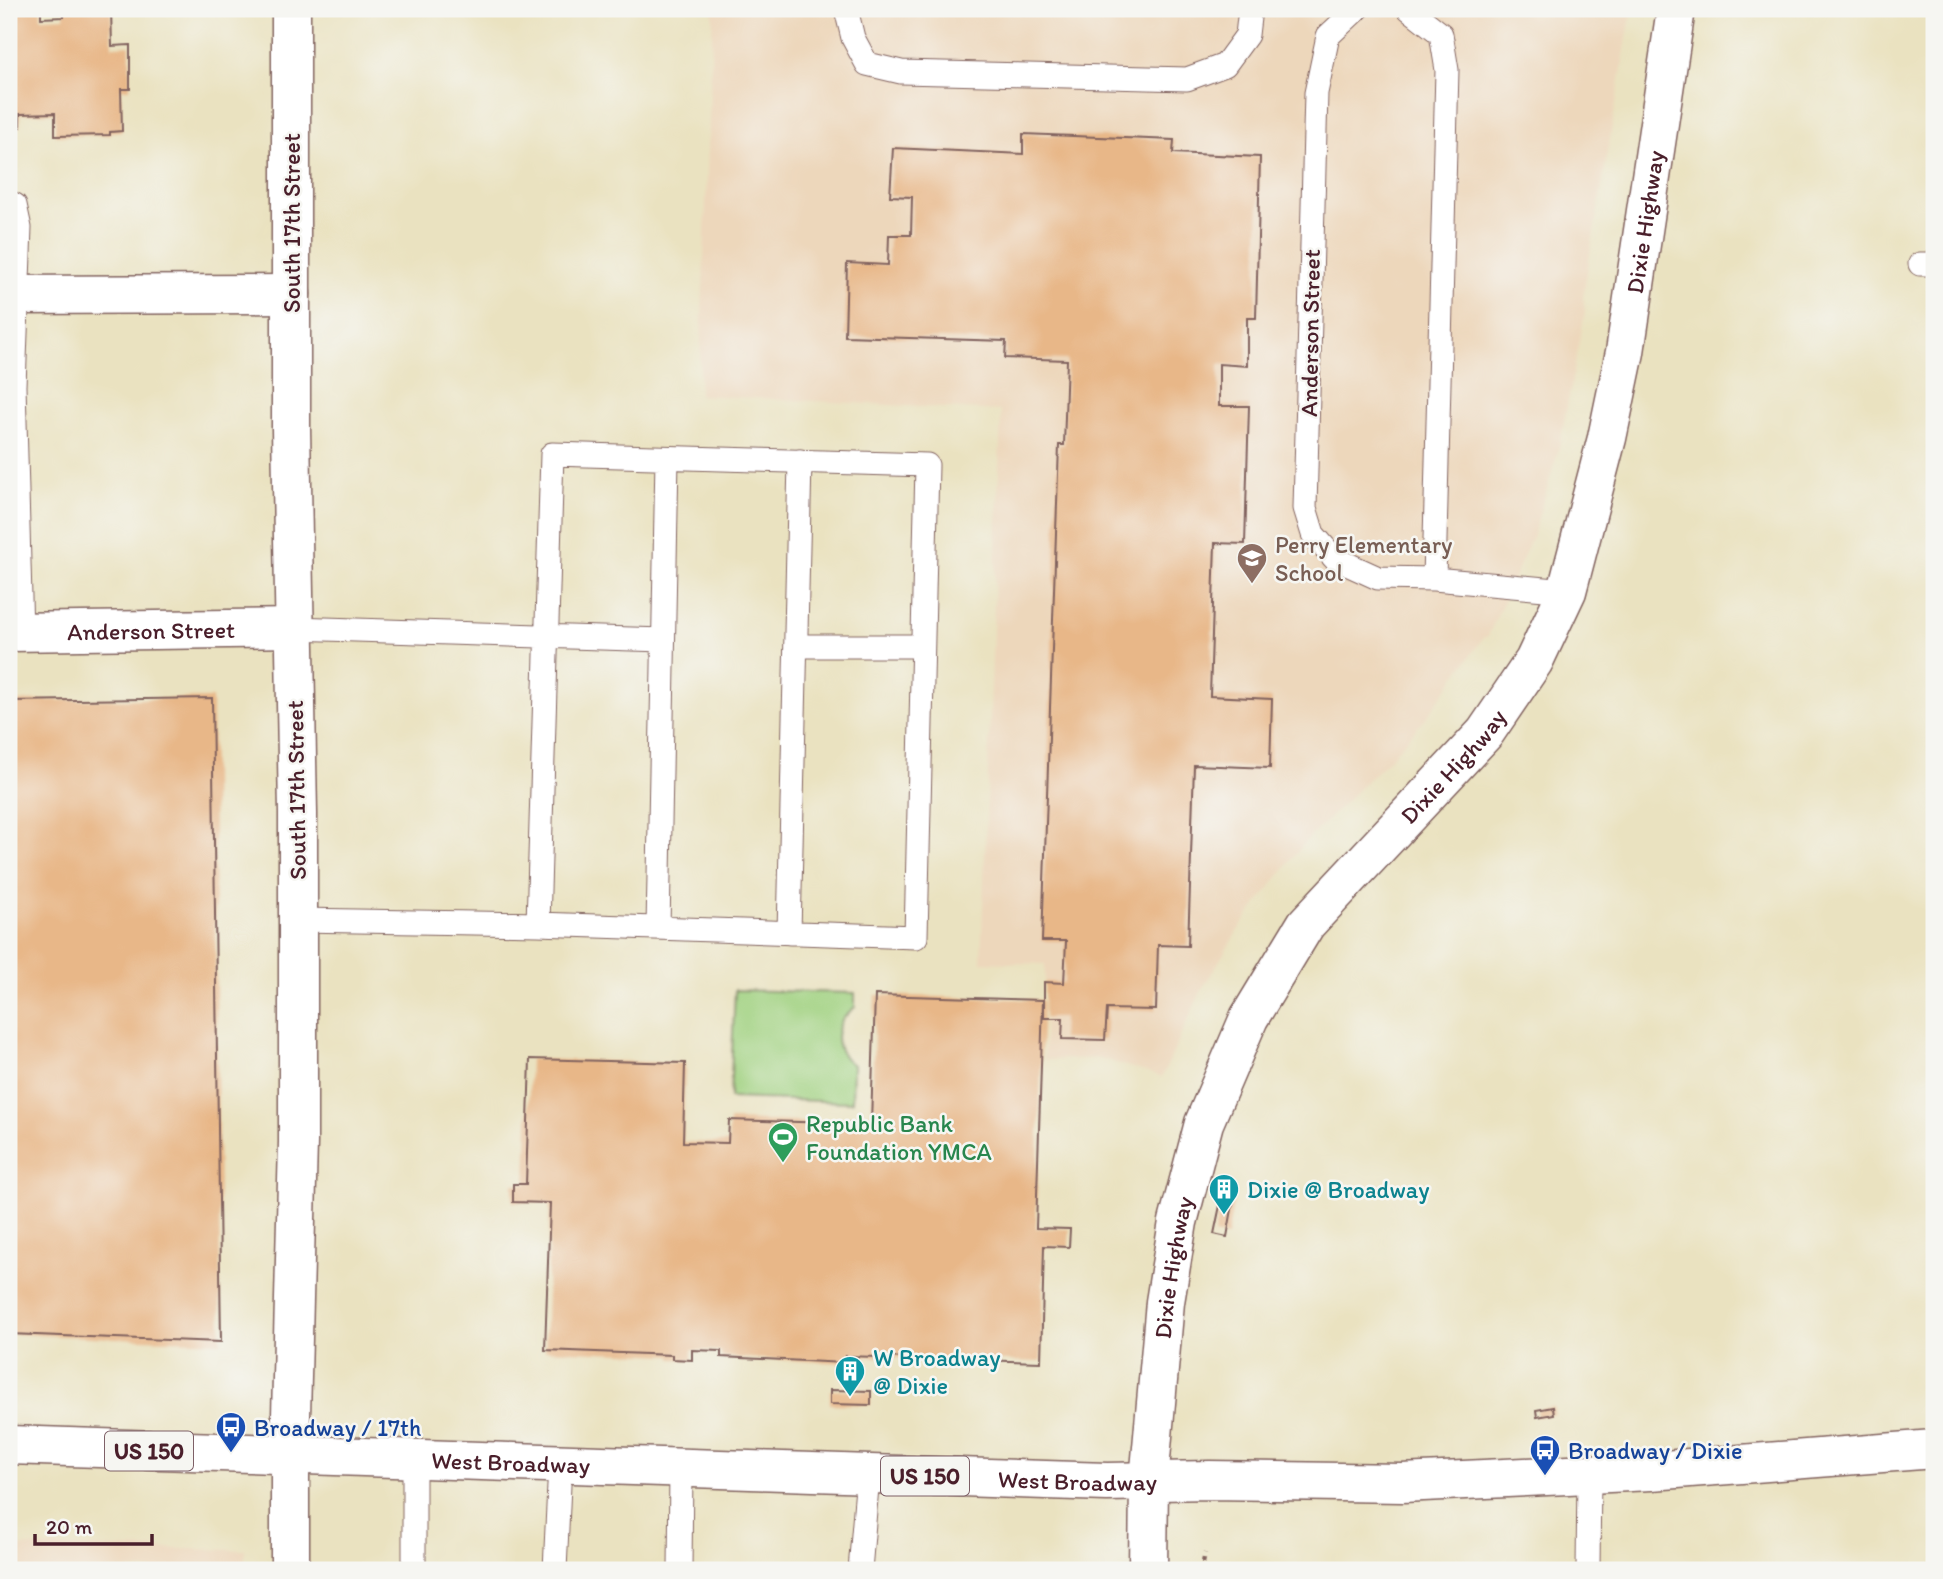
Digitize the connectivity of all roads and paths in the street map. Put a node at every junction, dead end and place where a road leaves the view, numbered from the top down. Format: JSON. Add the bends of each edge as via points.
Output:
{"nodes":[{"id":1,"x":291,"y":9,"type":"edge"},
{"id":2,"x":846,"y":9,"type":"edge"},
{"id":3,"x":1250,"y":9,"type":"edge"},
{"id":4,"x":1357,"y":9,"type":"edge"},
{"id":5,"x":1409,"y":9,"type":"edge"},
{"id":6,"x":1675,"y":9,"type":"edge"},
{"id":7,"x":9,"y":202,"type":"edge"},
{"id":8,"x":291,"y":294,"type":"junction"},
{"id":9,"x":14,"y":295,"type":"edge"},
{"id":10,"x":667,"y":458,"type":"junction"},
{"id":11,"x":800,"y":461,"type":"junction"},
{"id":12,"x":1434,"y":579,"type":"junction"},
{"id":13,"x":1567,"y":590,"type":"junction"},
{"id":14,"x":294,"y":628,"type":"junction"},
{"id":15,"x":15,"y":632,"type":"edge"},
{"id":16,"x":547,"y":636,"type":"junction"},
{"id":17,"x":663,"y":640,"type":"junction"},
{"id":18,"x":796,"y":646,"type":"junction"},
{"id":19,"x":922,"y":646,"type":"junction"},
{"id":20,"x":298,"y":920,"type":"junction"},
{"id":21,"x":538,"y":924,"type":"junction"},
{"id":22,"x":658,"y":928,"type":"junction"},
{"id":23,"x":789,"y":933,"type":"junction"},
{"id":24,"x":9,"y":1446,"type":"edge"},
{"id":25,"x":1934,"y":1449,"type":"edge"},
{"id":26,"x":290,"y":1455,"type":"junction"},
{"id":27,"x":414,"y":1459,"type":"junction"},
{"id":28,"x":560,"y":1464,"type":"junction"},
{"id":29,"x":681,"y":1468,"type":"junction"},
{"id":30,"x":1589,"y":1474,"type":"junction"},
{"id":31,"x":868,"y":1475,"type":"junction"},
{"id":32,"x":1149,"y":1481,"type":"junction"},
{"id":33,"x":1205,"y":1553,"type":"dead end"},
{"id":34,"x":1203,"y":1563,"type":"dead end"},
{"id":35,"x":290,"y":1570,"type":"edge"},
{"id":36,"x":414,"y":1570,"type":"edge"},
{"id":37,"x":555,"y":1570,"type":"edge"},
{"id":38,"x":680,"y":1570,"type":"edge"},
{"id":39,"x":860,"y":1570,"type":"edge"},
{"id":40,"x":1148,"y":1570,"type":"edge"},
{"id":41,"x":1588,"y":1570,"type":"edge"}],
"edges":[{"from":1,"to":8,"type":"street","name":"South 17th Street"},
{"from":2,"to":3,"type":"lane","via":[[853,38],[867,64],[901,72],[1187,79],[1225,65],[1247,35]]},
{"from":4,"to":12,"type":"lane","name":"Anderson Street","via":[[1328,36],[1316,93],[1305,508],[1313,534],[1334,558],[1378,578]]},
{"from":5,"to":12,"type":"lane","via":[[1441,34],[1447,70]]},
{"from":6,"to":13,"type":"street","name":"Dixie Highway","via":[[1625,352]]},
{"from":7,"to":9,"type":"lane","via":[[15,205],[20,228]]},
{"from":8,"to":9,"type":"street"},
{"from":8,"to":14,"type":"street","name":"South 17th Street"},
{"from":9,"to":15,"type":"lane"},
{"from":10,"to":11,"type":"lane"},
{"from":10,"to":16,"type":"lane","via":[[552,454]]},
{"from":10,"to":17,"type":"lane"},
{"from":11,"to":18,"type":"lane"},
{"from":11,"to":19,"type":"lane","via":[[927,465]]},
{"from":12,"to":13,"type":"lane","name":"Anderson Street"},
{"from":13,"to":32,"type":"street","name":"Dixie Highway","via":[[1534,661],[1485,733],[1306,924],[1248,1018],[1204,1123],[1178,1222],[1165,1302]]},
{"from":14,"to":15,"type":"street","name":"Anderson Street"},
{"from":14,"to":16,"type":"lane"},
{"from":14,"to":20,"type":"street","name":"South 17th Street"},
{"from":16,"to":17,"type":"lane"},
{"from":16,"to":21,"type":"lane"},
{"from":17,"to":22,"type":"lane"},
{"from":18,"to":19,"type":"lane"},
{"from":18,"to":23,"type":"lane"},
{"from":19,"to":23,"type":"lane","via":[[916,937]]},
{"from":20,"to":21,"type":"lane"},
{"from":20,"to":26,"type":"street","name":"South 17th Street"},
{"from":21,"to":22,"type":"lane"},
{"from":22,"to":23,"type":"lane"},
{"from":24,"to":26,"type":"street","name":"West Broadway","number":"US 150"},
{"from":25,"to":30,"type":"street","name":"West Broadway","number":"US 150"},
{"from":26,"to":27,"type":"street","name":"West Broadway","number":"US 150"},
{"from":26,"to":35,"type":"street","name":"South 17th Street"},
{"from":27,"to":28,"type":"street","name":"West Broadway","number":"US 150"},
{"from":27,"to":36,"type":"lane"},
{"from":28,"to":29,"type":"street","name":"West Broadway","number":"US 150"},
{"from":28,"to":37,"type":"lane"},
{"from":29,"to":31,"type":"street","name":"West Broadway","number":"US 150"},
{"from":29,"to":38,"type":"lane"},
{"from":30,"to":32,"type":"street","name":"West Broadway","number":"US 150","via":[[1402,1483]]},
{"from":30,"to":41,"type":"lane"},
{"from":31,"to":32,"type":"street","name":"West Broadway","number":"US 150"},
{"from":31,"to":39,"type":"lane"},
{"from":32,"to":40,"type":"street","name":"Dixie Highway"},
{"from":33,"to":34,"type":"path"}]}
